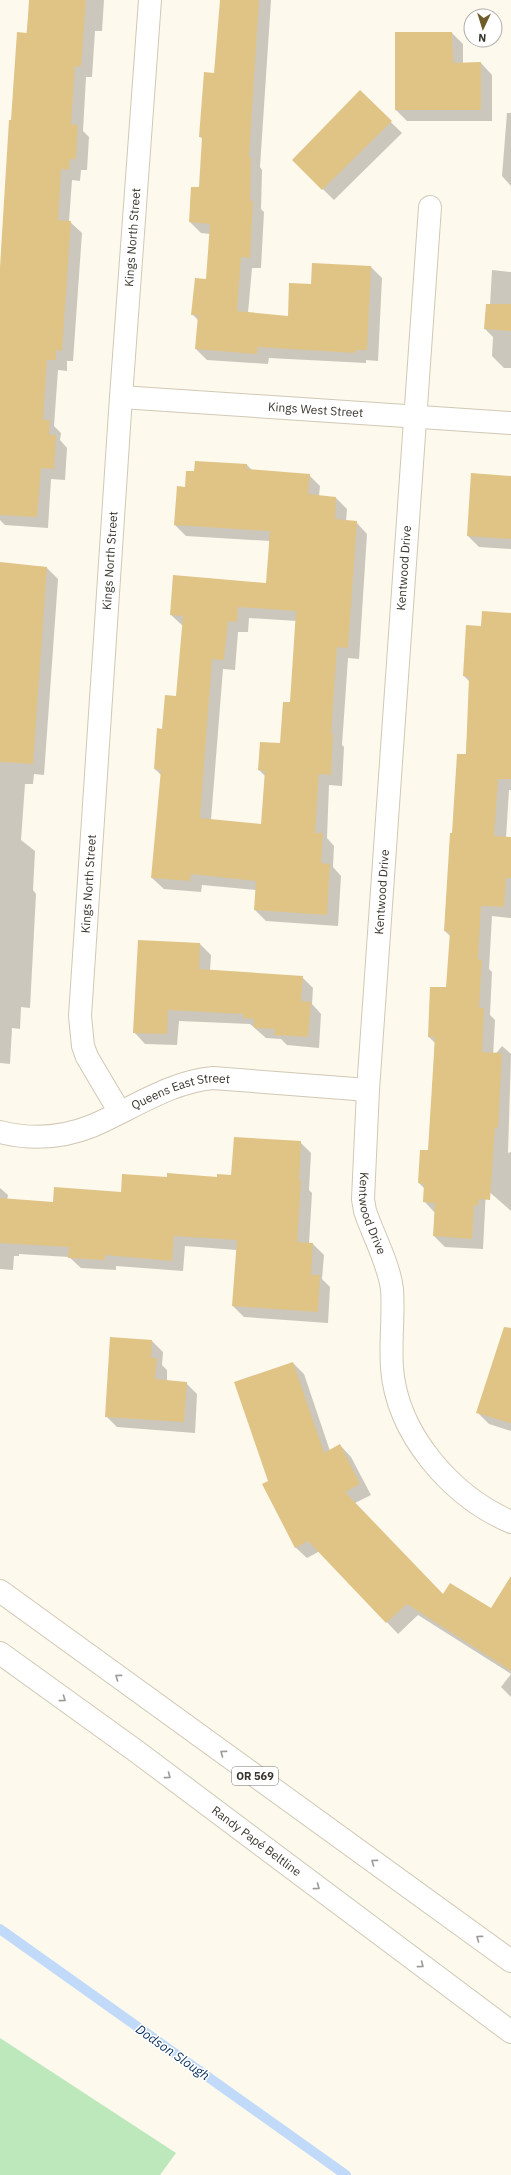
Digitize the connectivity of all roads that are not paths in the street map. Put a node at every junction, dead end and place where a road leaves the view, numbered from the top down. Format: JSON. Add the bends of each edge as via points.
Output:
{"nodes":[{"id":1,"x":150,"y":0,"type":"edge"},
{"id":2,"x":430,"y":207,"type":"dead end"},
{"id":3,"x":121,"y":396,"type":"junction"},
{"id":4,"x":415,"y":416,"type":"junction"},
{"id":5,"x":511,"y":422,"type":"edge"},
{"id":6,"x":368,"y":1090,"type":"junction"},
{"id":7,"x":120,"y":1111,"type":"junction"},
{"id":8,"x":0,"y":1132,"type":"edge"},
{"id":9,"x":511,"y":1522,"type":"edge"},
{"id":10,"x":0,"y":1591,"type":"edge"},
{"id":11,"x":0,"y":1653,"type":"edge"},
{"id":12,"x":511,"y":1961,"type":"edge"},
{"id":13,"x":511,"y":2032,"type":"edge"}],
"edges":[{"from":1,"to":3,"type":"main road","name":"Kings North Street"},
{"from":2,"to":4,"type":"main road","name":"Kentwood Drive"},
{"from":3,"to":4,"type":"main road","name":"Kings West Street"},
{"from":3,"to":7,"type":"main road","name":"Kings North Street","via":[[80,1016],[83,1046],[87,1057]]},
{"from":4,"to":5,"type":"main road","name":"Kings West Street"},
{"from":4,"to":6,"type":"main road","name":"Kentwood Drive"},
{"from":6,"to":7,"type":"main road","name":"Queens East Street","via":[[198,1079],[185,1082]]},
{"from":6,"to":9,"type":"main road","name":"Kentwood Drive","via":[[363,1199],[392,1288],[392,1369],[405,1420],[418,1444],[440,1471],[490,1512]]},
{"from":7,"to":8,"type":"main road","name":"Queens East Street","via":[[93,1125],[56,1136],[29,1138]]},
{"from":12,"to":10,"type":"main road","number":"OR 569","one_way":true},
{"from":11,"to":13,"type":"main road","name":"Randy Papé Beltline","one_way":true,"via":[[136,1751]]}]}
